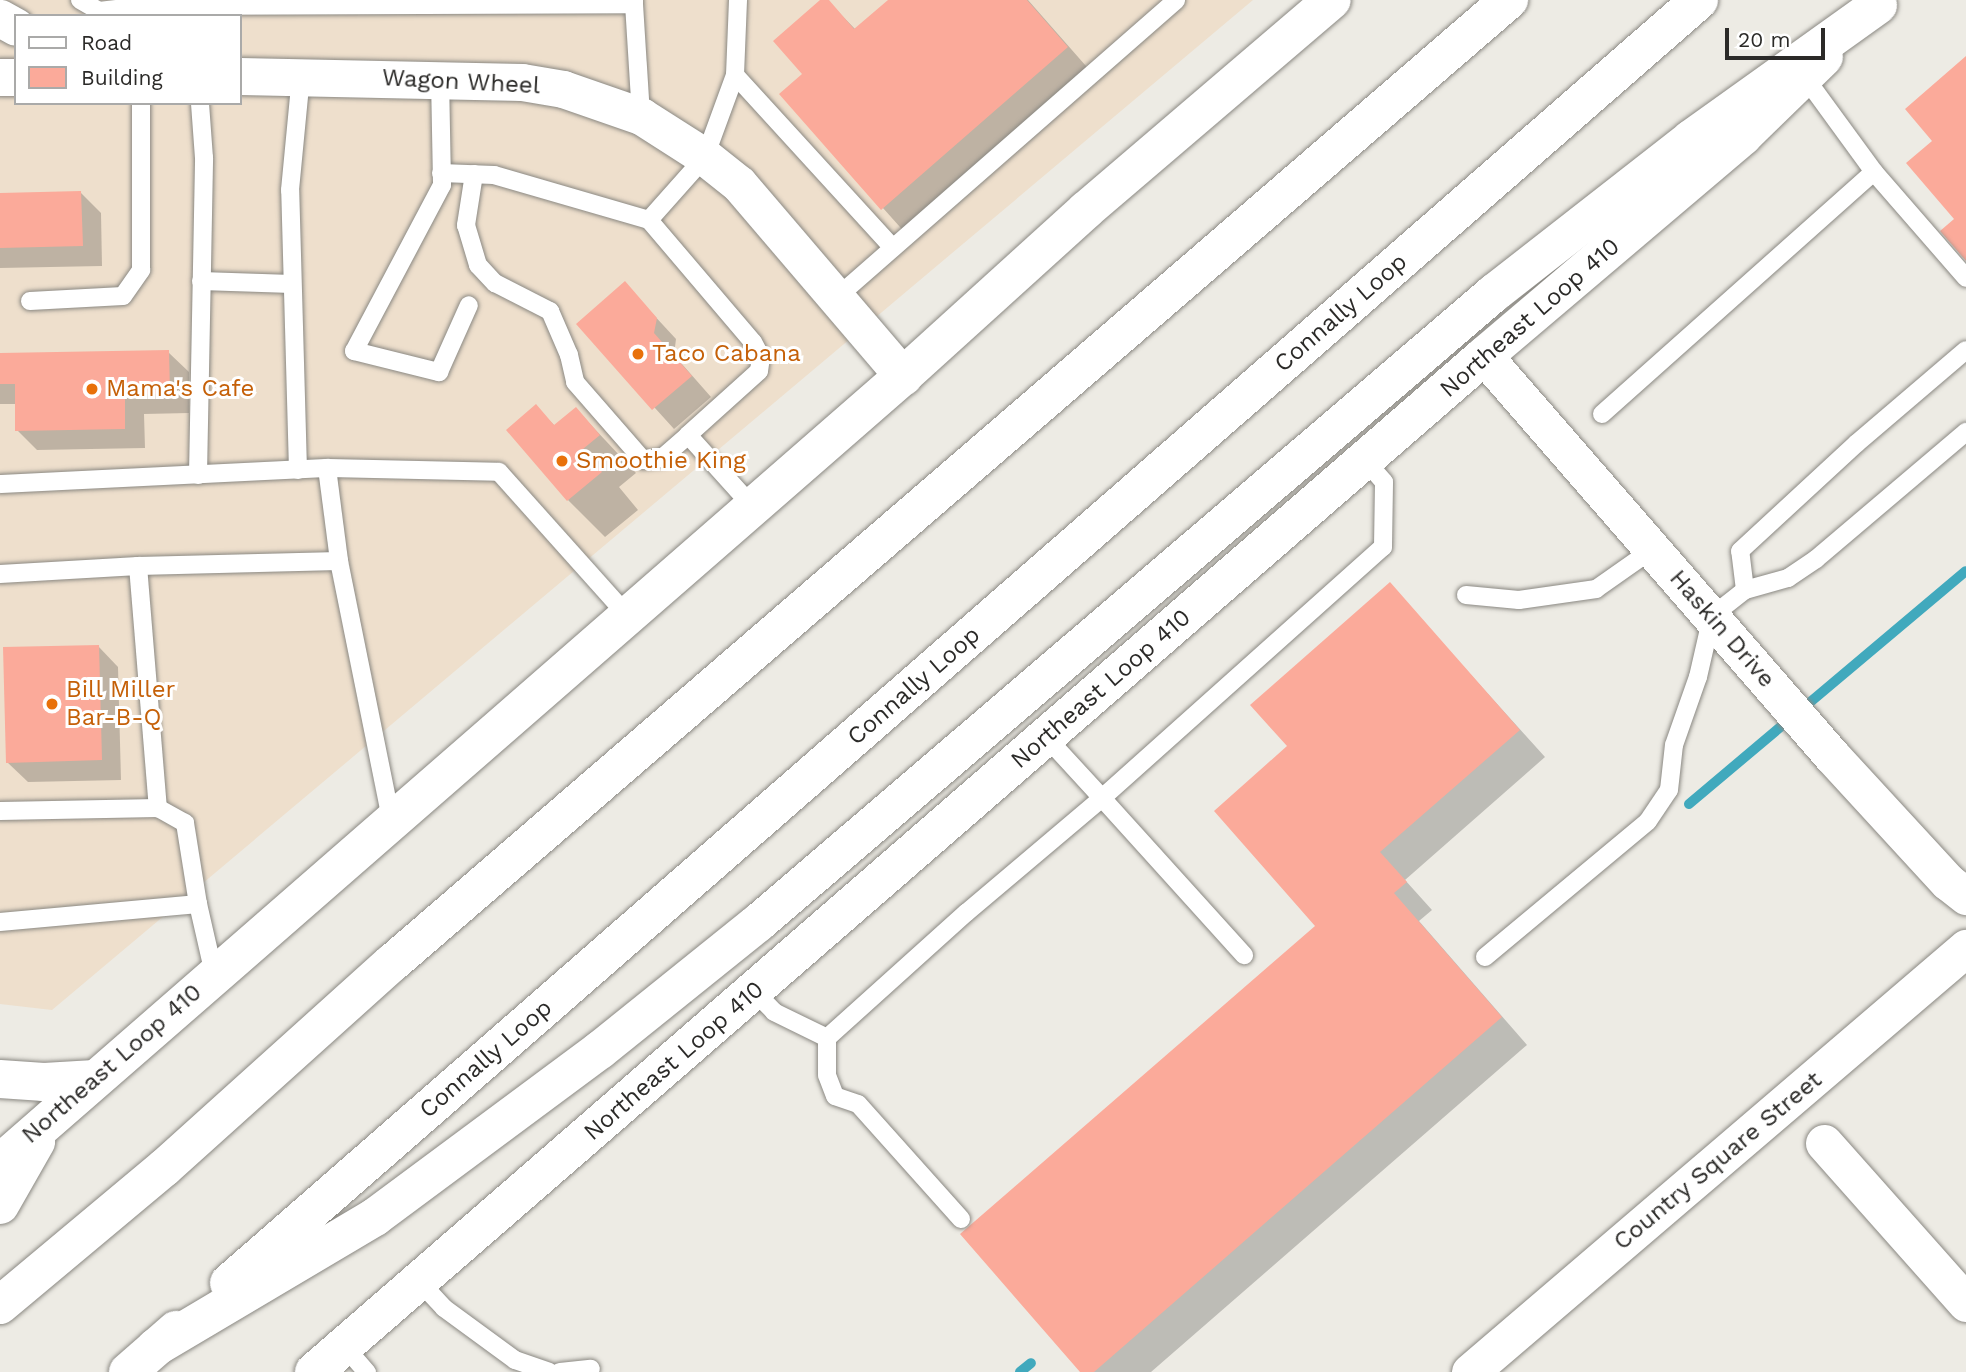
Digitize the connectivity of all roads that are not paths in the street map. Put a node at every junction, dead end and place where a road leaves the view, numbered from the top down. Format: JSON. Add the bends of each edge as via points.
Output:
{"nodes":[{"id":1,"x":80,"y":0,"type":"edge"},
{"id":2,"x":738,"y":0,"type":"edge"},
{"id":3,"x":1176,"y":0,"type":"edge"},
{"id":4,"x":1332,"y":0,"type":"edge"},
{"id":5,"x":1509,"y":0,"type":"edge"},
{"id":6,"x":1699,"y":0,"type":"edge"},
{"id":7,"x":634,"y":2,"type":"edge"},
{"id":8,"x":1880,"y":2,"type":"edge"},
{"id":9,"x":143,"y":7,"type":"edge"},
{"id":10,"x":735,"y":75,"type":"junction"},
{"id":11,"x":242,"y":76,"type":"edge"},
{"id":12,"x":301,"y":76,"type":"junction"},
{"id":13,"x":1804,"y":76,"type":"junction"},
{"id":14,"x":440,"y":78,"type":"junction"},
{"id":15,"x":141,"y":105,"type":"edge"},
{"id":16,"x":201,"y":105,"type":"edge"},
{"id":17,"x":641,"y":116,"type":"junction"},
{"id":18,"x":705,"y":157,"type":"junction"},
{"id":19,"x":1874,"y":172,"type":"junction"},
{"id":20,"x":441,"y":173,"type":"junction"},
{"id":21,"x":474,"y":174,"type":"junction"},
{"id":22,"x":649,"y":220,"type":"junction"},
{"id":23,"x":892,"y":248,"type":"junction"},
{"id":24,"x":1966,"y":278,"type":"edge"},
{"id":25,"x":201,"y":281,"type":"junction"},
{"id":26,"x":292,"y":284,"type":"junction"},
{"id":27,"x":836,"y":298,"type":"junction"},
{"id":28,"x":30,"y":301,"type":"dead end"},
{"id":29,"x":470,"y":306,"type":"dead end"},
{"id":30,"x":1966,"y":350,"type":"edge"},
{"id":31,"x":1484,"y":356,"type":"junction"},
{"id":32,"x":903,"y":376,"type":"junction"},
{"id":33,"x":1602,"y":414,"type":"dead end"},
{"id":34,"x":1966,"y":432,"type":"edge"},
{"id":35,"x":688,"y":435,"type":"junction"},
{"id":36,"x":1365,"y":460,"type":"junction"},
{"id":37,"x":327,"y":468,"type":"junction"},
{"id":38,"x":298,"y":470,"type":"junction"},
{"id":39,"x":198,"y":475,"type":"junction"},
{"id":40,"x":0,"y":484,"type":"edge"},
{"id":41,"x":752,"y":506,"type":"junction"},
{"id":42,"x":1653,"y":549,"type":"junction"},
{"id":43,"x":339,"y":561,"type":"junction"},
{"id":44,"x":138,"y":566,"type":"junction"},
{"id":45,"x":0,"y":574,"type":"edge"},
{"id":46,"x":1745,"y":590,"type":"junction"},
{"id":47,"x":1466,"y":595,"type":"dead end"},
{"id":48,"x":627,"y":615,"type":"junction"},
{"id":49,"x":1712,"y":615,"type":"junction"},
{"id":50,"x":1046,"y":737,"type":"junction"},
{"id":51,"x":1102,"y":798,"type":"junction"},
{"id":52,"x":158,"y":808,"type":"junction"},
{"id":53,"x":0,"y":811,"type":"edge"},
{"id":54,"x":391,"y":820,"type":"junction"},
{"id":55,"x":1966,"y":896,"type":"edge"},
{"id":56,"x":198,"y":904,"type":"junction"},
{"id":57,"x":0,"y":922,"type":"edge"},
{"id":58,"x":1966,"y":948,"type":"edge"},
{"id":59,"x":1244,"y":955,"type":"dead end"},
{"id":60,"x":1485,"y":957,"type":"dead end"},
{"id":61,"x":214,"y":974,"type":"junction"},
{"id":62,"x":754,"y":991,"type":"junction"},
{"id":63,"x":827,"y":1038,"type":"junction"},
{"id":64,"x":0,"y":1079,"type":"edge"},
{"id":65,"x":95,"y":1079,"type":"junction"},
{"id":66,"x":47,"y":1122,"type":"junction"},
{"id":67,"x":1824,"y":1143,"type":"dead end"},
{"id":68,"x":0,"y":1163,"type":"edge"},
{"id":69,"x":0,"y":1205,"type":"edge"},
{"id":70,"x":961,"y":1219,"type":"dead end"},
{"id":71,"x":419,"y":1281,"type":"junction"},
{"id":72,"x":1966,"y":1303,"type":"edge"},
{"id":73,"x":0,"y":1305,"type":"edge"},
{"id":74,"x":156,"y":1347,"type":"junction"},
{"id":75,"x":355,"y":1359,"type":"edge"},
{"id":76,"x":591,"y":1369,"type":"dead end"},
{"id":77,"x":128,"y":1372,"type":"edge"},
{"id":78,"x":314,"y":1372,"type":"edge"},
{"id":79,"x":548,"y":1372,"type":"edge"},
{"id":80,"x":559,"y":1372,"type":"edge"},
{"id":81,"x":1470,"y":1372,"type":"edge"}],
"edges":[{"from":1,"to":9,"type":"lane","via":[[99,11]]},
{"from":2,"to":10,"type":"lane"},
{"from":3,"to":23,"type":"lane"},
{"from":4,"to":32,"type":"main road","name":"Northeast Loop 410","via":[[1086,210]]},
{"from":5,"to":73,"type":"main road","via":[[392,963],[164,1168]]},
{"from":6,"to":74,"type":"main road","name":"Connally Loop"},
{"from":7,"to":9,"type":"lane"},
{"from":7,"to":17,"type":"lane"},
{"from":8,"to":13,"type":"main road","name":"Northeast Loop 410"},
{"from":8,"to":74,"type":"main road","via":[[1692,139],[1494,293],[758,923],[600,1050],[375,1217]]},
{"from":10,"to":18,"type":"lane"},
{"from":10,"to":23,"type":"lane"},
{"from":11,"to":12,"type":"street","name":"Wagon Wheel"},
{"from":12,"to":14,"type":"street","name":"Wagon Wheel"},
{"from":12,"to":26,"type":"lane","via":[[290,190]]},
{"from":13,"to":19,"type":"lane"},
{"from":13,"to":31,"type":"main road","name":"Northeast Loop 410","via":[[1743,136]]},
{"from":14,"to":17,"type":"street","name":"Wagon Wheel","via":[[563,89]]},
{"from":14,"to":20,"type":"lane"},
{"from":15,"to":28,"type":"lane","via":[[141,270],[123,296]]},
{"from":16,"to":25,"type":"lane"},
{"from":17,"to":18,"type":"street","name":"Wagon Wheel"},
{"from":18,"to":22,"type":"lane"},
{"from":18,"to":27,"type":"street","name":"Wagon Wheel","via":[[738,184]]},
{"from":19,"to":24,"type":"lane"},
{"from":19,"to":33,"type":"lane"},
{"from":20,"to":21,"type":"lane"},
{"from":20,"to":29,"type":"lane","via":[[442,185],[354,351],[439,372]]},
{"from":21,"to":22,"type":"lane","via":[[494,175]]},
{"from":21,"to":35,"type":"lane","via":[[466,225],[478,265],[495,284],[550,311],[575,382],[643,460],[662,458]]},
{"from":22,"to":35,"type":"lane","via":[[754,342],[761,357],[758,371]]},
{"from":23,"to":27,"type":"lane"},
{"from":25,"to":26,"type":"lane"},
{"from":25,"to":39,"type":"lane"},
{"from":26,"to":38,"type":"lane"},
{"from":27,"to":32,"type":"street","name":"Wagon Wheel"},
{"from":30,"to":46,"type":"lane","via":[[1740,551]]},
{"from":31,"to":36,"type":"main road","name":"Northeast Loop 410"},
{"from":31,"to":42,"type":"street","name":"Haskin Drive"},
{"from":32,"to":41,"type":"main road","name":"Northeast Loop 410"},
{"from":34,"to":46,"type":"lane","via":[[1816,559],[1788,578]]},
{"from":35,"to":41,"type":"lane"},
{"from":36,"to":50,"type":"main road","name":"Northeast Loop 410"},
{"from":36,"to":51,"type":"lane","via":[[1384,482],[1383,547]]},
{"from":37,"to":38,"type":"lane"},
{"from":37,"to":43,"type":"lane"},
{"from":37,"to":48,"type":"lane","via":[[499,472]]},
{"from":38,"to":39,"type":"lane"},
{"from":39,"to":40,"type":"lane"},
{"from":41,"to":48,"type":"main road","name":"Northeast Loop 410"},
{"from":42,"to":47,"type":"lane","via":[[1596,589],[1519,600]]},
{"from":42,"to":49,"type":"street","name":"Haskin Drive"},
{"from":43,"to":44,"type":"lane"},
{"from":43,"to":54,"type":"lane"},
{"from":44,"to":45,"type":"lane"},
{"from":44,"to":52,"type":"lane"},
{"from":46,"to":49,"type":"lane"},
{"from":48,"to":54,"type":"main road","name":"Northeast Loop 410"},
{"from":49,"to":55,"type":"street","name":"Haskin Drive","via":[[1832,755]]},
{"from":49,"to":60,"type":"lane","via":[[1698,677],[1674,745],[1669,790],[1648,821]]},
{"from":50,"to":51,"type":"lane"},
{"from":50,"to":62,"type":"main road","name":"Northeast Loop 410"},
{"from":51,"to":59,"type":"lane"},
{"from":51,"to":63,"type":"lane"},
{"from":52,"to":53,"type":"lane"},
{"from":52,"to":56,"type":"lane","via":[[185,823]]},
{"from":54,"to":61,"type":"main road","name":"Northeast Loop 410"},
{"from":56,"to":57,"type":"lane"},
{"from":56,"to":61,"type":"lane"},
{"from":58,"to":81,"type":"street","name":"Country Square Street"},
{"from":61,"to":65,"type":"main road","name":"Northeast Loop 410"},
{"from":62,"to":63,"type":"lane","via":[[774,1012]]},
{"from":62,"to":71,"type":"main road","name":"Northeast Loop 410"},
{"from":63,"to":70,"type":"lane","via":[[827,1074],[835,1096],[858,1104]]},
{"from":64,"to":65,"type":"main road"},
{"from":65,"to":66,"type":"main road","name":"Northeast Loop 410"},
{"from":66,"to":68,"type":"main road","name":"Northeast Loop 410"},
{"from":66,"to":69,"type":"main road"},
{"from":67,"to":72,"type":"street"},
{"from":71,"to":75,"type":"main road","name":"Northeast Loop 410"},
{"from":71,"to":79,"type":"lane","via":[[444,1308],[515,1360]]},
{"from":74,"to":77,"type":"main road","name":"Connally Loop"},
{"from":75,"to":78,"type":"main road","name":"Northeast Loop 410"},
{"from":76,"to":80,"type":"lane"}]}
